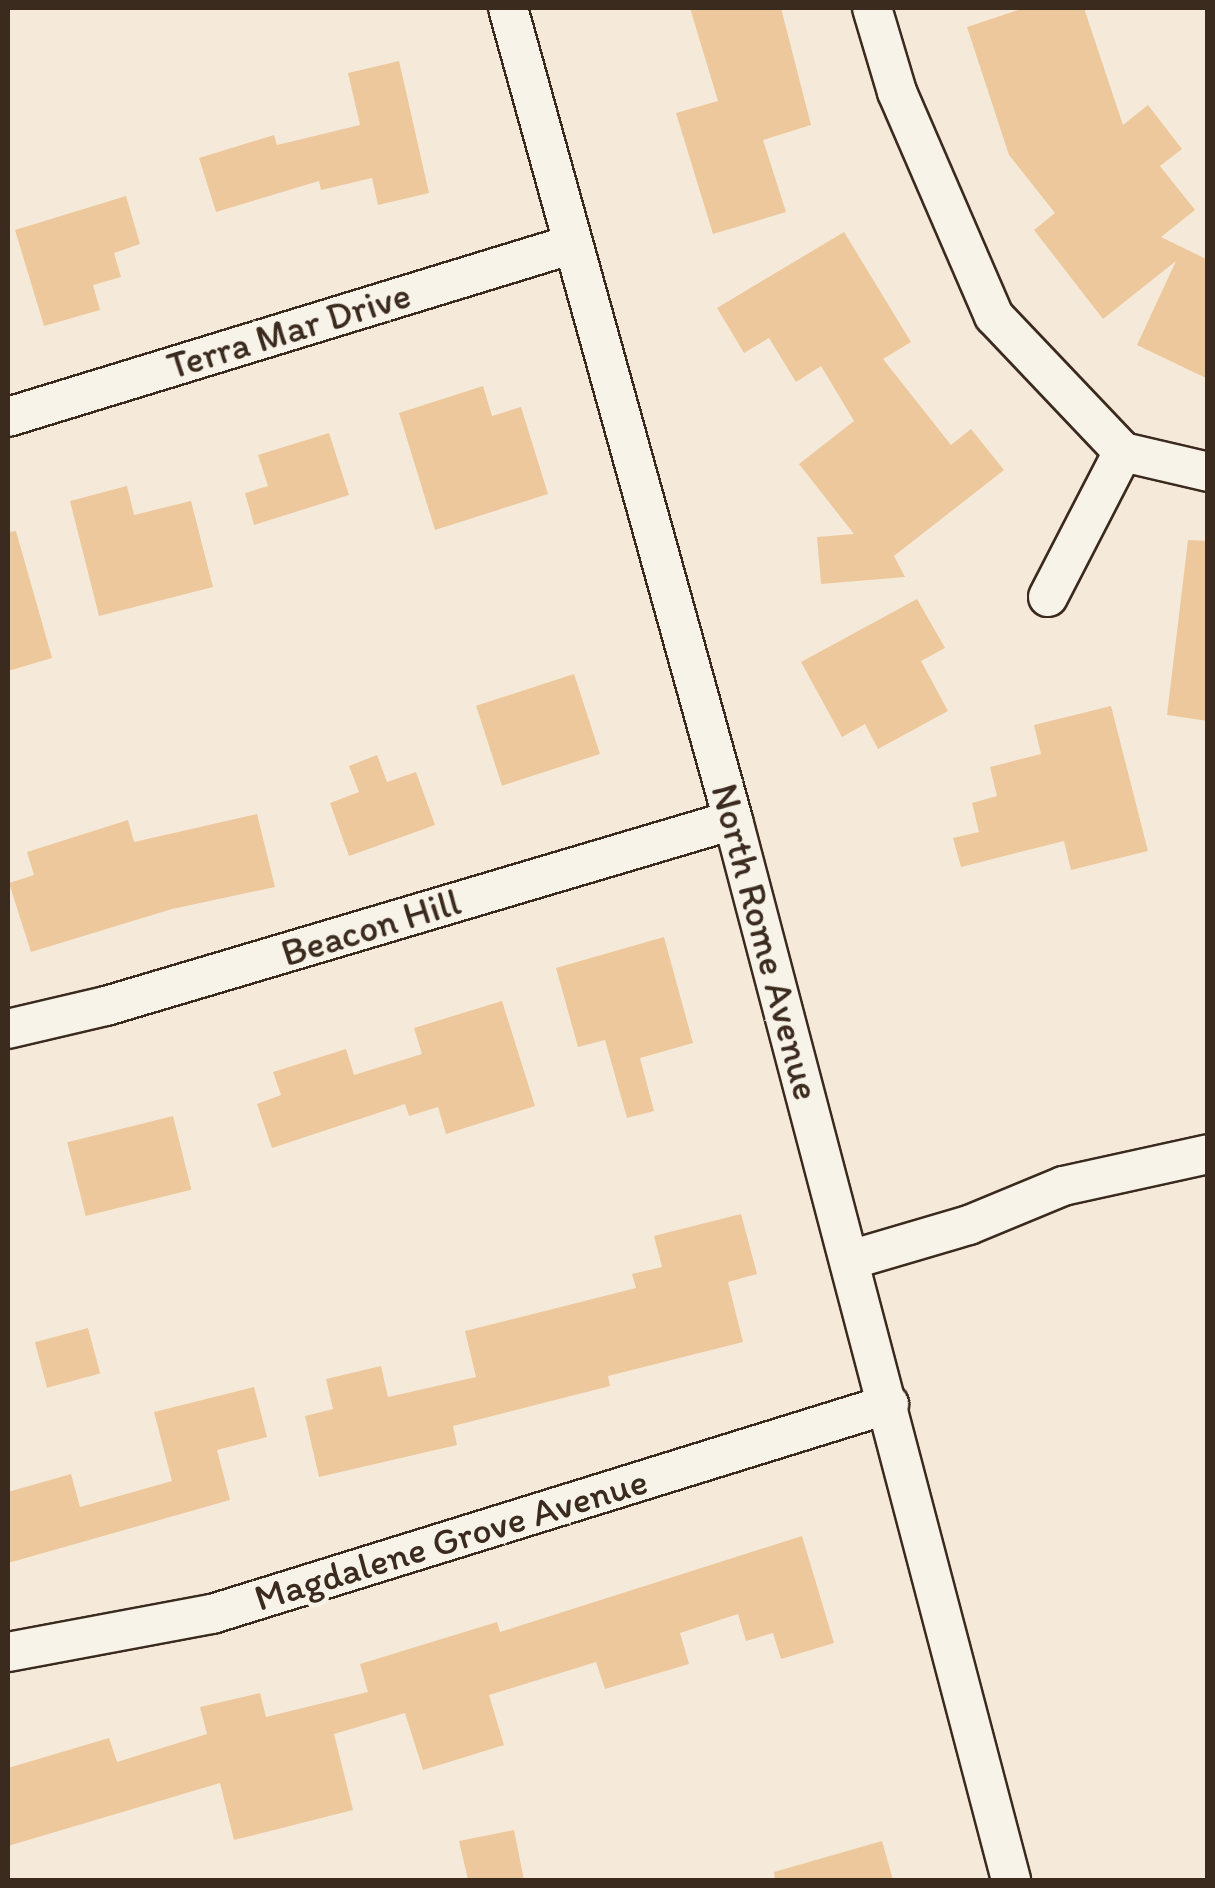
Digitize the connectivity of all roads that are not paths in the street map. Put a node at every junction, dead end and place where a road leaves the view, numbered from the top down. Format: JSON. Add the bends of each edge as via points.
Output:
{"nodes":[{"id":1,"x":508,"y":8,"type":"edge"},
{"id":2,"x":872,"y":8,"type":"edge"},
{"id":3,"x":570,"y":245,"type":"junction"},
{"id":4,"x":8,"y":416,"type":"edge"},
{"id":5,"x":1123,"y":452,"type":"junction"},
{"id":6,"x":1208,"y":472,"type":"edge"},
{"id":7,"x":1048,"y":597,"type":"dead end"},
{"id":8,"x":733,"y":820,"type":"junction"},
{"id":9,"x":8,"y":1029,"type":"edge"},
{"id":10,"x":1208,"y":1154,"type":"edge"},
{"id":11,"x":850,"y":1260,"type":"junction"},
{"id":12,"x":889,"y":1404,"type":"junction"},
{"id":13,"x":8,"y":1652,"type":"edge"},
{"id":14,"x":1011,"y":1880,"type":"edge"}],
"edges":[{"from":1,"to":3,"type":"street","name":"North Rome Avenue"},
{"from":2,"to":5,"type":"street","via":[[897,92],[994,316]]},
{"from":3,"to":4,"type":"street","name":"Terra Mar Drive"},
{"from":3,"to":8,"type":"street","name":"North Rome Avenue"},
{"from":5,"to":6,"type":"street"},
{"from":5,"to":7,"type":"street"},
{"from":8,"to":9,"type":"street","name":"Beacon Hill","via":[[106,1006]]},
{"from":8,"to":11,"type":"street","name":"North Rome Avenue"},
{"from":10,"to":11,"type":"street","via":[[1063,1186],[968,1225]]},
{"from":11,"to":12,"type":"street","name":"North Rome Avenue"},
{"from":12,"to":13,"type":"street","name":"Magdalene Grove Avenue","via":[[212,1614]]},
{"from":12,"to":14,"type":"street","name":"North Rome Avenue"}]}
